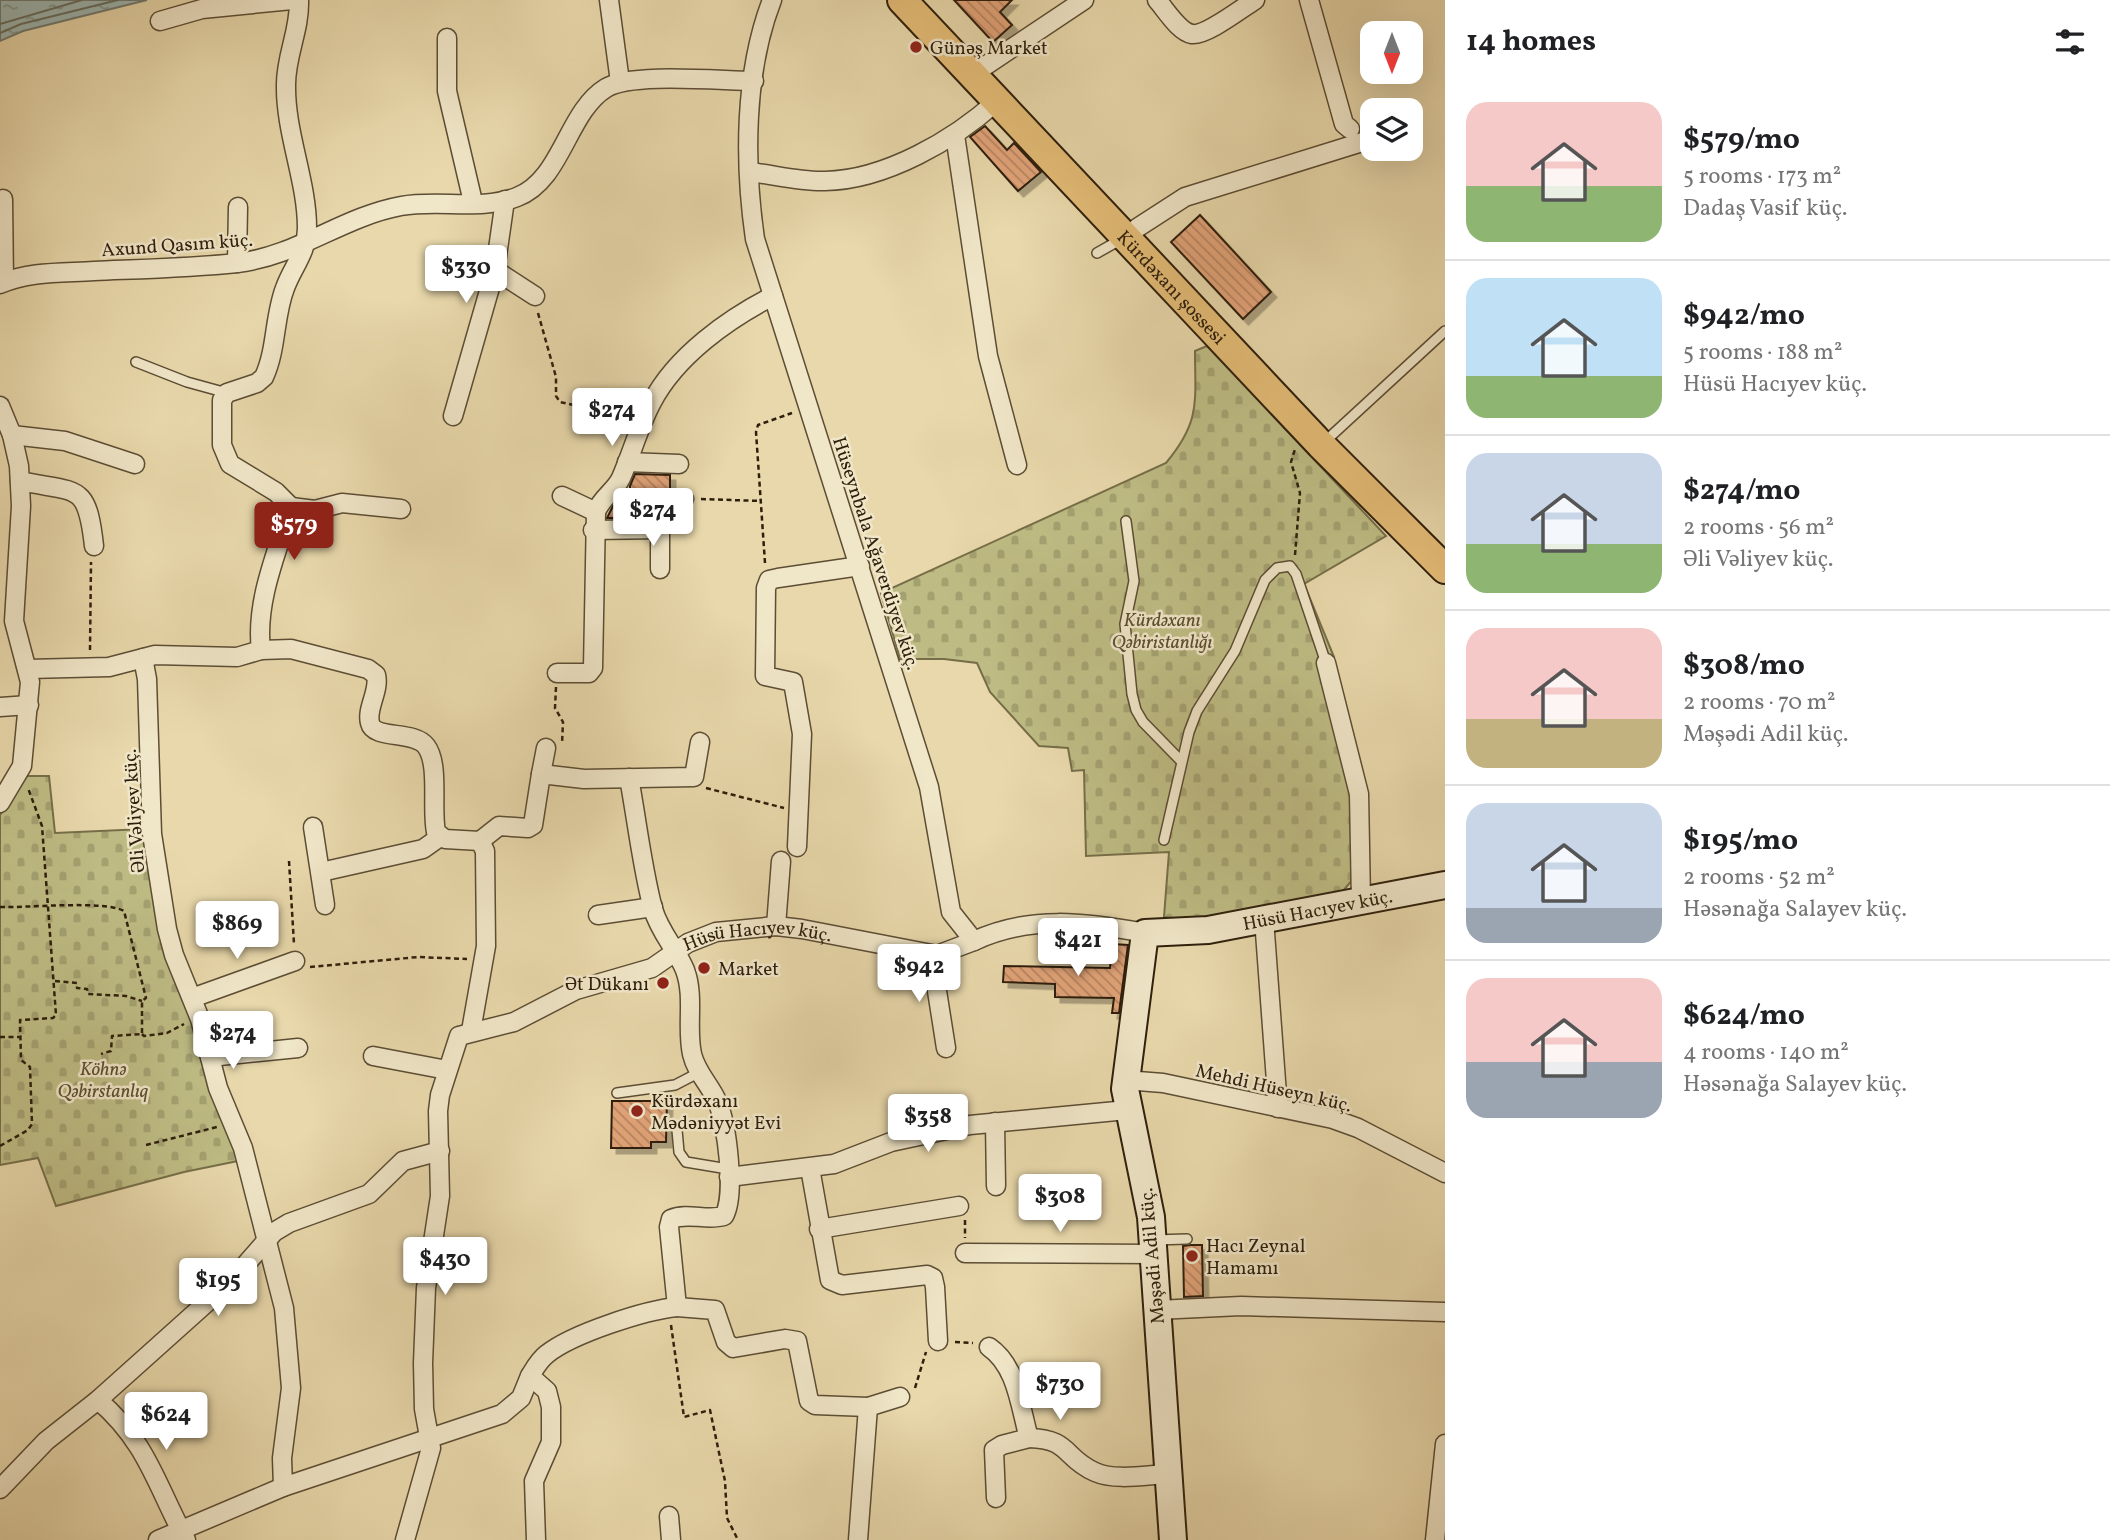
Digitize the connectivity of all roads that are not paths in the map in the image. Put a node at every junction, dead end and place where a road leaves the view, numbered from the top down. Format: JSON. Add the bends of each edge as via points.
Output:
{"nodes":[{"id":1,"x":292,"y":0,"type":"edge"},
{"id":2,"x":299,"y":0,"type":"edge"},
{"id":3,"x":609,"y":0,"type":"edge"},
{"id":4,"x":772,"y":0,"type":"edge"},
{"id":5,"x":902,"y":0,"type":"edge"},
{"id":6,"x":923,"y":0,"type":"edge"},
{"id":7,"x":1084,"y":0,"type":"edge"},
{"id":8,"x":1157,"y":0,"type":"edge"},
{"id":9,"x":1255,"y":0,"type":"edge"},
{"id":10,"x":1310,"y":0,"type":"edge"},
{"id":11,"x":160,"y":21,"type":"dead end"},
{"id":12,"x":447,"y":38,"type":"dead end"},
{"id":13,"x":985,"y":66,"type":"junction"},
{"id":14,"x":754,"y":81,"type":"junction"},
{"id":15,"x":620,"y":82,"type":"junction"},
{"id":16,"x":997,"y":101,"type":"junction"},
{"id":17,"x":1350,"y":129,"type":"dead end"},
{"id":18,"x":955,"y":135,"type":"junction"},
{"id":19,"x":1360,"y":143,"type":"edge"},
{"id":20,"x":750,"y":172,"type":"junction"},
{"id":21,"x":4,"y":199,"type":"dead end"},
{"id":22,"x":505,"y":200,"type":"junction"},
{"id":23,"x":473,"y":202,"type":"junction"},
{"id":24,"x":238,"y":207,"type":"dead end"},
{"id":25,"x":1131,"y":233,"type":"junction"},
{"id":26,"x":305,"y":245,"type":"junction"},
{"id":27,"x":1097,"y":253,"type":"dead end"},
{"id":28,"x":237,"y":263,"type":"junction"},
{"id":29,"x":495,"y":270,"type":"junction"},
{"id":30,"x":2,"y":283,"type":"edge"},
{"id":31,"x":536,"y":296,"type":"road end"},
{"id":32,"x":773,"y":296,"type":"junction"},
{"id":33,"x":1445,"y":331,"type":"edge"},
{"id":34,"x":136,"y":362,"type":"dead end"},
{"id":35,"x":227,"y":393,"type":"junction"},
{"id":36,"x":0,"y":406,"type":"edge"},
{"id":37,"x":453,"y":416,"type":"dead end"},
{"id":38,"x":12,"y":435,"type":"junction"},
{"id":39,"x":1321,"y":438,"type":"junction"},
{"id":40,"x":627,"y":462,"type":"junction"},
{"id":41,"x":135,"y":464,"type":"dead end"},
{"id":42,"x":679,"y":464,"type":"dead end"},
{"id":43,"x":1017,"y":465,"type":"dead end"},
{"id":44,"x":20,"y":481,"type":"junction"},
{"id":45,"x":562,"y":496,"type":"dead end"},
{"id":46,"x":684,"y":499,"type":"road end"},
{"id":47,"x":291,"y":507,"type":"junction"},
{"id":48,"x":401,"y":509,"type":"dead end"},
{"id":49,"x":595,"y":521,"type":"junction"},
{"id":50,"x":1126,"y":521,"type":"dead end"},
{"id":51,"x":660,"y":529,"type":"junction"},
{"id":52,"x":94,"y":545,"type":"road end"},
{"id":53,"x":1445,"y":549,"type":"edge"},
{"id":54,"x":860,"y":566,"type":"junction"},
{"id":55,"x":660,"y":569,"type":"dead end"},
{"id":56,"x":1445,"y":569,"type":"edge"},
{"id":57,"x":261,"y":650,"type":"junction"},
{"id":58,"x":143,"y":658,"type":"junction"},
{"id":59,"x":1326,"y":663,"type":"joint"},
{"id":60,"x":28,"y":669,"type":"junction"},
{"id":61,"x":557,"y":673,"type":"road end"},
{"id":62,"x":29,"y":705,"type":"junction"},
{"id":63,"x":0,"y":706,"type":"edge"},
{"id":64,"x":700,"y":742,"type":"dead end"},
{"id":65,"x":546,"y":748,"type":"road end"},
{"id":66,"x":1182,"y":762,"type":"junction"},
{"id":67,"x":541,"y":774,"type":"junction"},
{"id":68,"x":629,"y":778,"type":"junction"},
{"id":69,"x":0,"y":803,"type":"edge"},
{"id":70,"x":313,"y":827,"type":"dead end"},
{"id":71,"x":440,"y":837,"type":"junction"},
{"id":72,"x":1164,"y":840,"type":"dead end"},
{"id":73,"x":480,"y":841,"type":"junction"},
{"id":74,"x":797,"y":847,"type":"dead end"},
{"id":75,"x":781,"y":861,"type":"dead end"},
{"id":76,"x":321,"y":872,"type":"junction"},
{"id":77,"x":1445,"y":885,"type":"edge"},
{"id":78,"x":1361,"y":901,"type":"junction"},
{"id":79,"x":325,"y":905,"type":"dead end"},
{"id":80,"x":653,"y":907,"type":"junction"},
{"id":81,"x":598,"y":915,"type":"dead end"},
{"id":82,"x":1264,"y":919,"type":"junction"},
{"id":83,"x":776,"y":926,"type":"junction"},
{"id":84,"x":1145,"y":933,"type":"junction"},
{"id":85,"x":974,"y":941,"type":"junction"},
{"id":86,"x":676,"y":953,"type":"junction"},
{"id":87,"x":937,"y":955,"type":"junction"},
{"id":88,"x":295,"y":961,"type":"road end"},
{"id":89,"x":192,"y":998,"type":"junction"},
{"id":90,"x":471,"y":1031,"type":"junction"},
{"id":91,"x":298,"y":1048,"type":"dead end"},
{"id":92,"x":946,"y":1048,"type":"dead end"},
{"id":93,"x":373,"y":1056,"type":"dead end"},
{"id":94,"x":211,"y":1057,"type":"junction"},
{"id":95,"x":447,"y":1070,"type":"junction"},
{"id":96,"x":700,"y":1072,"type":"junction"},
{"id":97,"x":1125,"y":1080,"type":"junction"},
{"id":98,"x":617,"y":1093,"type":"dead end"},
{"id":99,"x":1278,"y":1108,"type":"junction"},
{"id":100,"x":1128,"y":1110,"type":"junction"},
{"id":101,"x":995,"y":1122,"type":"junction"},
{"id":102,"x":677,"y":1130,"type":"dead end"},
{"id":103,"x":440,"y":1150,"type":"junction"},
{"id":104,"x":810,"y":1168,"type":"junction"},
{"id":105,"x":729,"y":1173,"type":"junction"},
{"id":106,"x":1445,"y":1173,"type":"edge"},
{"id":107,"x":996,"y":1186,"type":"dead end"},
{"id":108,"x":959,"y":1206,"type":"dead end"},
{"id":109,"x":819,"y":1229,"type":"junction"},
{"id":110,"x":1187,"y":1239,"type":"dead end"},
{"id":111,"x":265,"y":1242,"type":"junction"},
{"id":112,"x":1154,"y":1247,"type":"junction"},
{"id":113,"x":965,"y":1253,"type":"dead end"},
{"id":114,"x":673,"y":1307,"type":"junction"},
{"id":115,"x":1157,"y":1310,"type":"junction"},
{"id":116,"x":1445,"y":1312,"type":"edge"},
{"id":117,"x":938,"y":1341,"type":"dead end"},
{"id":118,"x":989,"y":1347,"type":"dead end"},
{"id":119,"x":530,"y":1376,"type":"junction"},
{"id":120,"x":900,"y":1397,"type":"dead end"},
{"id":121,"x":98,"y":1400,"type":"junction"},
{"id":122,"x":869,"y":1406,"type":"junction"},
{"id":123,"x":430,"y":1438,"type":"junction"},
{"id":124,"x":1028,"y":1438,"type":"junction"},
{"id":125,"x":1445,"y":1444,"type":"edge"},
{"id":126,"x":1167,"y":1474,"type":"junction"},
{"id":127,"x":1,"y":1487,"type":"edge"},
{"id":128,"x":282,"y":1488,"type":"junction"},
{"id":129,"x":996,"y":1498,"type":"dead end"},
{"id":130,"x":669,"y":1516,"type":"dead end"},
{"id":131,"x":183,"y":1535,"type":"edge"},
{"id":132,"x":158,"y":1540,"type":"edge"},
{"id":133,"x":405,"y":1540,"type":"edge"},
{"id":134,"x":536,"y":1540,"type":"edge"},
{"id":135,"x":670,"y":1540,"type":"edge"},
{"id":136,"x":859,"y":1540,"type":"edge"},
{"id":137,"x":1173,"y":1540,"type":"edge"},
{"id":138,"x":1435,"y":1540,"type":"edge"}],
"edges":[{"from":1,"to":11,"type":"street","via":[[202,9]]},
{"from":2,"to":26,"type":"street","via":[[300,20],[288,58],[286,104],[304,198]]},
{"from":3,"to":15,"type":"street"},
{"from":4,"to":14,"type":"street","name":"Hüseynbala Ağaverdiyev küç."},
{"from":5,"to":16,"type":"main road","name":"Kürdəxanı şossesi"},
{"from":6,"to":13,"type":"main road","name":"Kürdəxanı şossesi"},
{"from":7,"to":13,"type":"street"},
{"from":8,"to":9,"type":"street","via":[[1191,34],[1202,33]]},
{"from":10,"to":17,"type":"street","via":[[1344,124]]},
{"from":12,"to":23,"type":"street","via":[[447,91]]},
{"from":13,"to":25,"type":"main road","name":"Kürdəxanı şossesi"},
{"from":14,"to":15,"type":"street"},
{"from":14,"to":20,"type":"street","name":"Hüseynbala Ağaverdiyev küç."},
{"from":15,"to":22,"type":"street","name":"Axund Qasım küç.","via":[[593,101],[530,189]]},
{"from":16,"to":18,"type":"street"},
{"from":16,"to":25,"type":"main road","name":"Kürdəxanı şossesi"},
{"from":18,"to":20,"type":"street","via":[[866,177],[824,181]]},
{"from":18,"to":43,"type":"street","via":[[988,356]]},
{"from":19,"to":25,"type":"street","via":[[1185,197]]},
{"from":20,"to":32,"type":"street","name":"Hüseynbala Ağaverdiyev küç.","via":[[755,239]]},
{"from":21,"to":30,"type":"street"},
{"from":22,"to":23,"type":"street","name":"Axund Qasım küç."},
{"from":22,"to":29,"type":"street"},
{"from":23,"to":26,"type":"street","name":"Axund Qasım küç.","via":[[422,203],[376,212]]},
{"from":24,"to":28,"type":"street"},
{"from":25,"to":27,"type":"lane"},
{"from":25,"to":39,"type":"main road","name":"Kürdəxanı şossesi"},
{"from":26,"to":28,"type":"street","name":"Axund Qasım küç."},
{"from":26,"to":35,"type":"street","via":[[279,306],[264,377]]},
{"from":28,"to":30,"type":"street","name":"Axund Qasım küç.","via":[[46,273]]},
{"from":29,"to":31,"type":"street"},
{"from":29,"to":37,"type":"street"},
{"from":32,"to":40,"type":"street","via":[[732,318],[663,385]]},
{"from":32,"to":54,"type":"street","name":"Hüseynbala Ağaverdiyev küç."},
{"from":33,"to":39,"type":"lane"},
{"from":34,"to":35,"type":"lane"},
{"from":35,"to":47,"type":"street","via":[[221,411],[224,455]]},
{"from":36,"to":38,"type":"street"},
{"from":38,"to":41,"type":"street","via":[[65,441]]},
{"from":38,"to":44,"type":"street"},
{"from":39,"to":53,"type":"main road","name":"Kürdəxanı şossesi"},
{"from":39,"to":56,"type":"main road","name":"Kürdəxanı şossesi"},
{"from":40,"to":42,"type":"street"},
{"from":40,"to":49,"type":"street","via":[[621,480],[599,504]]},
{"from":44,"to":52,"type":"street","via":[[77,493],[90,509]]},
{"from":44,"to":60,"type":"street","via":[[14,621]]},
{"from":45,"to":49,"type":"street"},
{"from":46,"to":51,"type":"street","via":[[668,511]]},
{"from":47,"to":48,"type":"street","via":[[315,510],[342,503]]},
{"from":47,"to":57,"type":"street","via":[[265,594]]},
{"from":49,"to":51,"type":"street"},
{"from":49,"to":61,"type":"street","via":[[593,668],[589,673]]},
{"from":50,"to":66,"type":"lane","via":[[1134,581],[1125,624],[1132,694],[1143,722]]},
{"from":51,"to":55,"type":"street"},
{"from":54,"to":74,"type":"street","via":[[769,580],[766,588],[764,671],[771,679],[789,680],[794,686],[802,734]]},
{"from":54,"to":85,"type":"street","name":"Hüseynbala Ağaverdiyev küç.","via":[[929,787],[951,912]]},
{"from":57,"to":58,"type":"street","via":[[237,657],[167,654]]},
{"from":57,"to":71,"type":"street","via":[[290,649],[368,669],[376,676],[370,726],[425,744],[432,764],[435,825]]},
{"from":58,"to":60,"type":"street","via":[[123,665]]},
{"from":58,"to":89,"type":"street","name":"Əli Vəliyev küç.","via":[[152,835],[174,955]]},
{"from":59,"to":66,"type":"lane","via":[[1296,574],[1290,566],[1277,568],[1265,580],[1235,651],[1197,711]]},
{"from":59,"to":78,"type":"street","via":[[1359,794]]},
{"from":60,"to":62,"type":"street"},
{"from":62,"to":63,"type":"street"},
{"from":62,"to":69,"type":"street","via":[[25,753],[19,773]]},
{"from":64,"to":68,"type":"street","via":[[694,777]]},
{"from":65,"to":67,"type":"street"},
{"from":66,"to":72,"type":"lane"},
{"from":67,"to":68,"type":"street"},
{"from":67,"to":73,"type":"street","via":[[533,825],[499,825]]},
{"from":68,"to":80,"type":"street"},
{"from":70,"to":76,"type":"street"},
{"from":71,"to":73,"type":"street"},
{"from":71,"to":76,"type":"street","via":[[423,849]]},
{"from":73,"to":90,"type":"street","via":[[487,861],[484,961]]},
{"from":75,"to":83,"type":"street"},
{"from":76,"to":79,"type":"street"},
{"from":77,"to":78,"type":"street","name":"Hüsü Hacıyev küç."},
{"from":78,"to":82,"type":"street","name":"Hüsü Hacıyev küç."},
{"from":80,"to":81,"type":"street"},
{"from":80,"to":86,"type":"street","via":[[663,936]]},
{"from":82,"to":84,"type":"street","name":"Hüsü Hacıyev küç.","via":[[1208,930]]},
{"from":82,"to":99,"type":"street"},
{"from":83,"to":86,"type":"street","name":"Hüsü Hacıyev küç.","via":[[716,932]]},
{"from":83,"to":87,"type":"street","name":"Hüsü Hacıyev küç."},
{"from":84,"to":85,"type":"street","via":[[1089,923],[1031,923]]},
{"from":84,"to":97,"type":"street","name":"Məşədi Adil küç."},
{"from":85,"to":87,"type":"street"},
{"from":86,"to":90,"type":"street","name":"Hüsü Hacıyev küç.","via":[[643,972],[558,997],[514,1022]]},
{"from":86,"to":96,"type":"street","via":[[690,989],[692,1053]]},
{"from":87,"to":92,"type":"street","via":[[937,992]]},
{"from":88,"to":89,"type":"street"},
{"from":89,"to":94,"type":"street","name":"Əli Vəliyev küç."},
{"from":90,"to":95,"type":"street","via":[[456,1041]]},
{"from":91,"to":94,"type":"street"},
{"from":93,"to":95,"type":"street"},
{"from":94,"to":111,"type":"street","name":"Əli Vəliyev küç.","via":[[218,1088],[234,1123]]},
{"from":95,"to":103,"type":"street","via":[[439,1103]]},
{"from":96,"to":98,"type":"lane","via":[[674,1085]]},
{"from":96,"to":105,"type":"street","via":[[722,1113]]},
{"from":97,"to":99,"type":"street","name":"Mehdi Hüseyn küç.","via":[[1163,1083]]},
{"from":97,"to":100,"type":"street","name":"Məşədi Adil küç."},
{"from":99,"to":106,"type":"street","name":"Mehdi Hüseyn küç.","via":[[1358,1128]]},
{"from":100,"to":101,"type":"street"},
{"from":100,"to":112,"type":"street","name":"Məşədi Adil küç.","via":[[1147,1191]]},
{"from":101,"to":104,"type":"street","via":[[891,1142],[834,1164]]},
{"from":101,"to":107,"type":"street"},
{"from":102,"to":105,"type":"lane","via":[[679,1152],[686,1162]]},
{"from":103,"to":111,"type":"street","via":[[403,1161],[369,1194],[289,1223]]},
{"from":103,"to":123,"type":"street","via":[[440,1196],[424,1325],[424,1409]]},
{"from":104,"to":105,"type":"street"},
{"from":104,"to":109,"type":"street"},
{"from":105,"to":114,"type":"street","via":[[724,1216],[671,1219]]},
{"from":108,"to":109,"type":"street"},
{"from":109,"to":117,"type":"street","via":[[826,1273],[835,1284],[918,1274],[933,1278]]},
{"from":110,"to":112,"type":"lane"},
{"from":111,"to":121,"type":"street","via":[[233,1279]]},
{"from":111,"to":128,"type":"street","name":"Əli Vəliyev küç.","via":[[284,1308],[291,1367]]},
{"from":112,"to":113,"type":"street"},
{"from":112,"to":115,"type":"street","name":"Məşədi Adil küç."},
{"from":114,"to":119,"type":"street","via":[[636,1315],[560,1346],[546,1355]]},
{"from":114,"to":122,"type":"street","via":[[715,1310],[726,1342],[733,1348],[797,1341],[809,1401]]},
{"from":115,"to":116,"type":"street","via":[[1241,1306]]},
{"from":115,"to":126,"type":"street","name":"Məşədi Adil küç."},
{"from":118,"to":124,"type":"street","via":[[1009,1367]]},
{"from":119,"to":123,"type":"street","via":[[521,1398],[502,1415]]},
{"from":119,"to":134,"type":"street","via":[[547,1391],[551,1407],[551,1441],[534,1481]]},
{"from":120,"to":122,"type":"street"},
{"from":121,"to":127,"type":"street","via":[[46,1441]]},
{"from":121,"to":131,"type":"street","via":[[146,1454]]},
{"from":122,"to":136,"type":"street"},
{"from":123,"to":128,"type":"street"},
{"from":123,"to":133,"type":"street","via":[[429,1458]]},
{"from":124,"to":126,"type":"street","via":[[1061,1443],[1095,1472]]},
{"from":124,"to":129,"type":"street","via":[[994,1450]]},
{"from":125,"to":138,"type":"street"},
{"from":126,"to":137,"type":"street","name":"Məşədi Adil küç."},
{"from":128,"to":131,"type":"street"},
{"from":130,"to":135,"type":"street"},
{"from":131,"to":132,"type":"street"}]}
